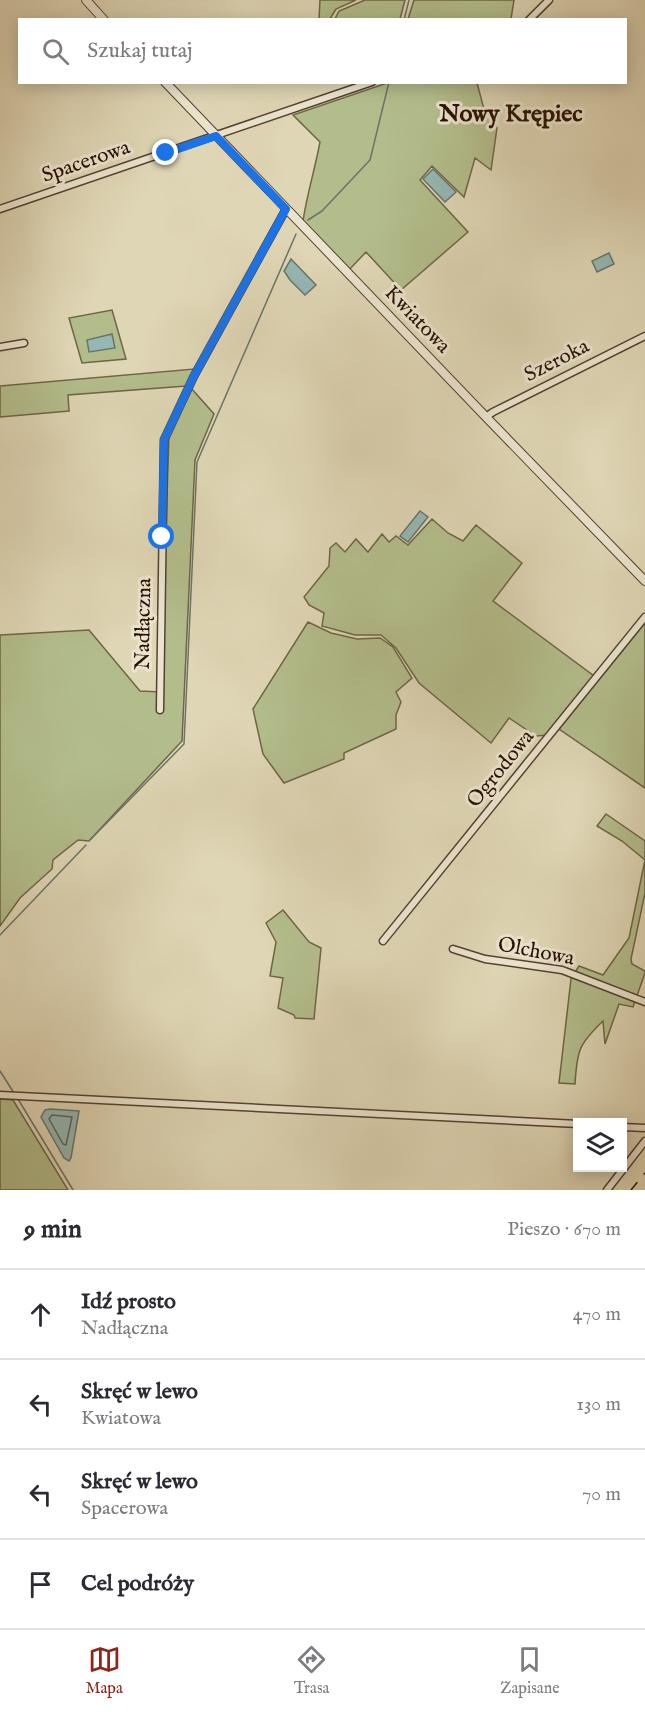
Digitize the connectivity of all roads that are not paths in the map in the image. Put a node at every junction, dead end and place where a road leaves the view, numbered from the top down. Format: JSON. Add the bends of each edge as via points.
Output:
{"nodes":[{"id":1,"x":86,"y":0,"type":"edge"},
{"id":2,"x":549,"y":0,"type":"edge"},
{"id":3,"x":102,"y":18,"type":"edge"},
{"id":4,"x":531,"y":18,"type":"edge"},
{"id":5,"x":167,"y":84,"type":"edge"},
{"id":6,"x":366,"y":84,"type":"edge"},
{"id":7,"x":216,"y":136,"type":"junction"},
{"id":8,"x":0,"y":209,"type":"edge"},
{"id":9,"x":286,"y":209,"type":"junction"},
{"id":10,"x":645,"y":336,"type":"edge"},
{"id":11,"x":24,"y":343,"type":"dead end"},
{"id":12,"x":0,"y":347,"type":"edge"},
{"id":13,"x":486,"y":417,"type":"junction"},
{"id":14,"x":645,"y":581,"type":"edge"},
{"id":15,"x":645,"y":617,"type":"edge"},
{"id":16,"x":160,"y":710,"type":"dead end"},
{"id":17,"x":383,"y":941,"type":"dead end"},
{"id":18,"x":453,"y":949,"type":"dead end"},
{"id":19,"x":645,"y":1002,"type":"edge"},
{"id":20,"x":0,"y":1095,"type":"edge"},
{"id":21,"x":573,"y":1124,"type":"edge"},
{"id":22,"x":627,"y":1126,"type":"edge"},
{"id":23,"x":645,"y":1128,"type":"edge"},
{"id":24,"x":645,"y":1141,"type":"edge"},
{"id":25,"x":607,"y":1190,"type":"edge"}],
"edges":[{"from":1,"to":3,"type":"street"},
{"from":2,"to":4,"type":"street"},
{"from":5,"to":7,"type":"street","name":"Kwiatowa"},
{"from":6,"to":7,"type":"street","name":"Spacerowa"},
{"from":7,"to":8,"type":"street","name":"Spacerowa"},
{"from":7,"to":9,"type":"street","name":"Kwiatowa"},
{"from":9,"to":13,"type":"street","name":"Kwiatowa"},
{"from":9,"to":16,"type":"street","name":"Nadłączna","via":[[194,376],[164,440]]},
{"from":10,"to":13,"type":"street","name":"Szeroka"},
{"from":11,"to":12,"type":"street"},
{"from":13,"to":14,"type":"street","name":"Kwiatowa"},
{"from":15,"to":17,"type":"street","name":"Ogrodowa"},
{"from":18,"to":19,"type":"street","name":"Olchowa","via":[[485,959],[562,970]]},
{"from":20,"to":21,"type":"street"},
{"from":22,"to":23,"type":"street"},
{"from":24,"to":25,"type":"street"}]}
